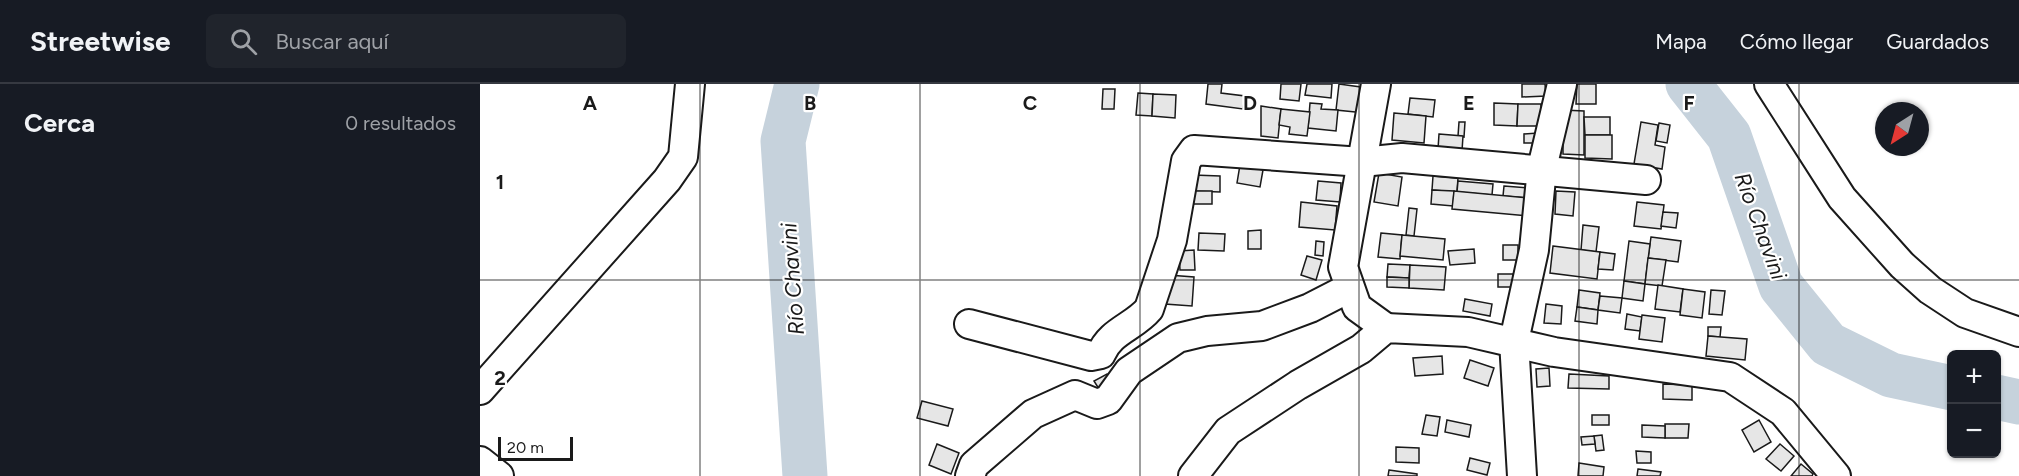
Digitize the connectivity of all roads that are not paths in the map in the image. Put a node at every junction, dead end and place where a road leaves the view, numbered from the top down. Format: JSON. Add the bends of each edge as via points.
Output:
{"nodes":[{"id":1,"x":690,"y":84,"type":"edge"},
{"id":2,"x":1376,"y":84,"type":"edge"},
{"id":3,"x":1562,"y":84,"type":"edge"},
{"id":4,"x":1777,"y":88,"type":"edge"},
{"id":5,"x":1362,"y":162,"type":"junction"},
{"id":6,"x":1542,"y":168,"type":"junction"},
{"id":7,"x":1646,"y":180,"type":"dead end"},
{"id":8,"x":1348,"y":288,"type":"junction"},
{"id":9,"x":969,"y":324,"type":"dead end"},
{"id":10,"x":1386,"y":328,"type":"junction"},
{"id":11,"x":2019,"y":332,"type":"edge"},
{"id":12,"x":1514,"y":341,"type":"junction"},
{"id":13,"x":480,"y":390,"type":"edge"},
{"id":14,"x":480,"y":461,"type":"edge"},
{"id":15,"x":499,"y":476,"type":"edge"},
{"id":16,"x":970,"y":476,"type":"edge"},
{"id":17,"x":1193,"y":476,"type":"edge"},
{"id":18,"x":1522,"y":476,"type":"edge"},
{"id":19,"x":1836,"y":476,"type":"edge"}],
"edges":[{"from":1,"to":13,"type":"street","via":[[683,157],[667,180]]},
{"from":2,"to":5,"type":"street"},
{"from":3,"to":6,"type":"street"},
{"from":4,"to":11,"type":"street","via":[[1808,149],[1842,198],[1902,265],[1930,290],[1965,312]]},
{"from":5,"to":6,"type":"street","via":[[1402,158]]},
{"from":5,"to":8,"type":"street","via":[[1343,267]]},
{"from":5,"to":9,"type":"street","via":[[1194,150],[1186,161],[1172,240],[1149,309],[1114,335],[1101,354],[1091,356]]},
{"from":6,"to":7,"type":"street"},
{"from":6,"to":12,"type":"street","via":[[1534,250]]},
{"from":8,"to":10,"type":"street","via":[[1357,307]]},
{"from":8,"to":16,"type":"street","via":[[1262,326],[1178,338],[1129,371],[1108,400],[1097,404],[1075,394],[1033,414],[974,465]]},
{"from":10,"to":12,"type":"street","via":[[1468,332]]},
{"from":10,"to":17,"type":"street","via":[[1361,349],[1228,431]]},
{"from":12,"to":18,"type":"street"},
{"from":12,"to":19,"type":"street","via":[[1554,352],[1730,377],[1783,412]]},
{"from":14,"to":15,"type":"street"}]}
